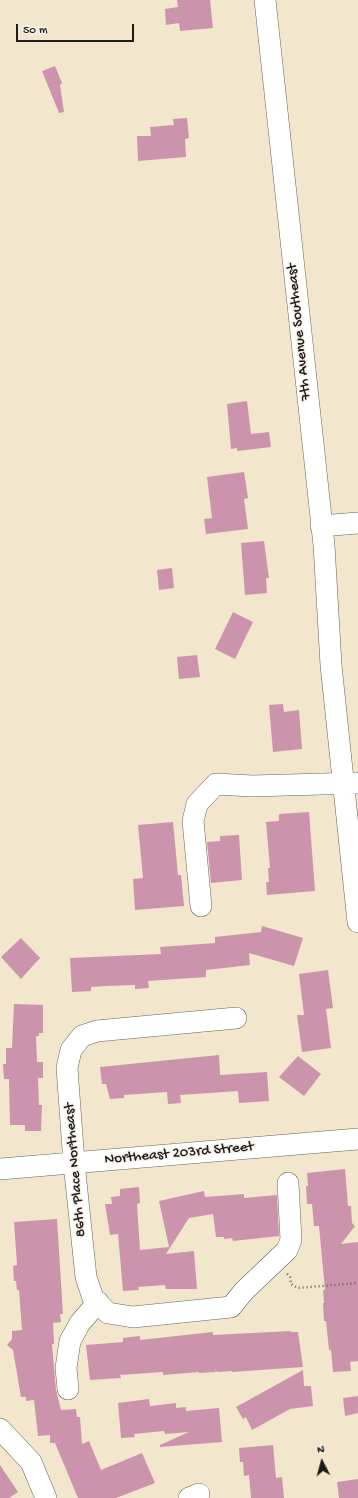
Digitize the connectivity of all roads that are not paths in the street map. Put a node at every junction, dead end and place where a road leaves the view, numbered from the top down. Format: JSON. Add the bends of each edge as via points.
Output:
{"nodes":[{"id":1,"x":265,"y":0,"type":"edge"},
{"id":2,"x":358,"y":523,"type":"edge"},
{"id":3,"x":320,"y":526,"type":"junction"},
{"id":4,"x":351,"y":783,"type":"edge"},
{"id":5,"x":201,"y":906,"type":"dead end"},
{"id":6,"x":358,"y":922,"type":"edge"},
{"id":7,"x":236,"y":1018,"type":"dead end"},
{"id":8,"x":358,"y":1140,"type":"edge"},
{"id":9,"x":74,"y":1163,"type":"junction"},
{"id":10,"x":0,"y":1169,"type":"edge"},
{"id":11,"x":288,"y":1183,"type":"dead end"},
{"id":12,"x":98,"y":1302,"type":"junction"},
{"id":13,"x":68,"y":1389,"type":"dead end"},
{"id":14,"x":0,"y":1429,"type":"edge"},
{"id":15,"x":46,"y":1498,"type":"edge"}],
"edges":[{"from":1,"to":3,"type":"street","name":"7th Avenue Southeast"},
{"from":2,"to":3,"type":"street"},
{"from":3,"to":4,"type":"street","name":"7th Avenue Southeast","via":[[324,545],[331,665]]},
{"from":4,"to":5,"type":"street","via":[[252,786],[216,784],[197,804],[194,821]]},
{"from":4,"to":6,"type":"street","name":"7th Avenue Southeast"},
{"from":7,"to":9,"type":"street","name":"86th Place Northeast","via":[[97,1031],[82,1036],[71,1050],[68,1068]]},
{"from":8,"to":9,"type":"street","name":"Northeast 203rd Street"},
{"from":9,"to":10,"type":"street","name":"Northeast 203rd Street"},
{"from":9,"to":12,"type":"street","name":"86th Place Northeast","via":[[86,1277],[93,1298]]},
{"from":11,"to":12,"type":"street","name":"86th Place Northeast","via":[[291,1240],[287,1250],[231,1307],[133,1317],[108,1313]]},
{"from":12,"to":13,"type":"street","via":[[80,1323],[70,1341],[66,1368]]},
{"from":14,"to":15,"type":"street","via":[[30,1462]]}]}
